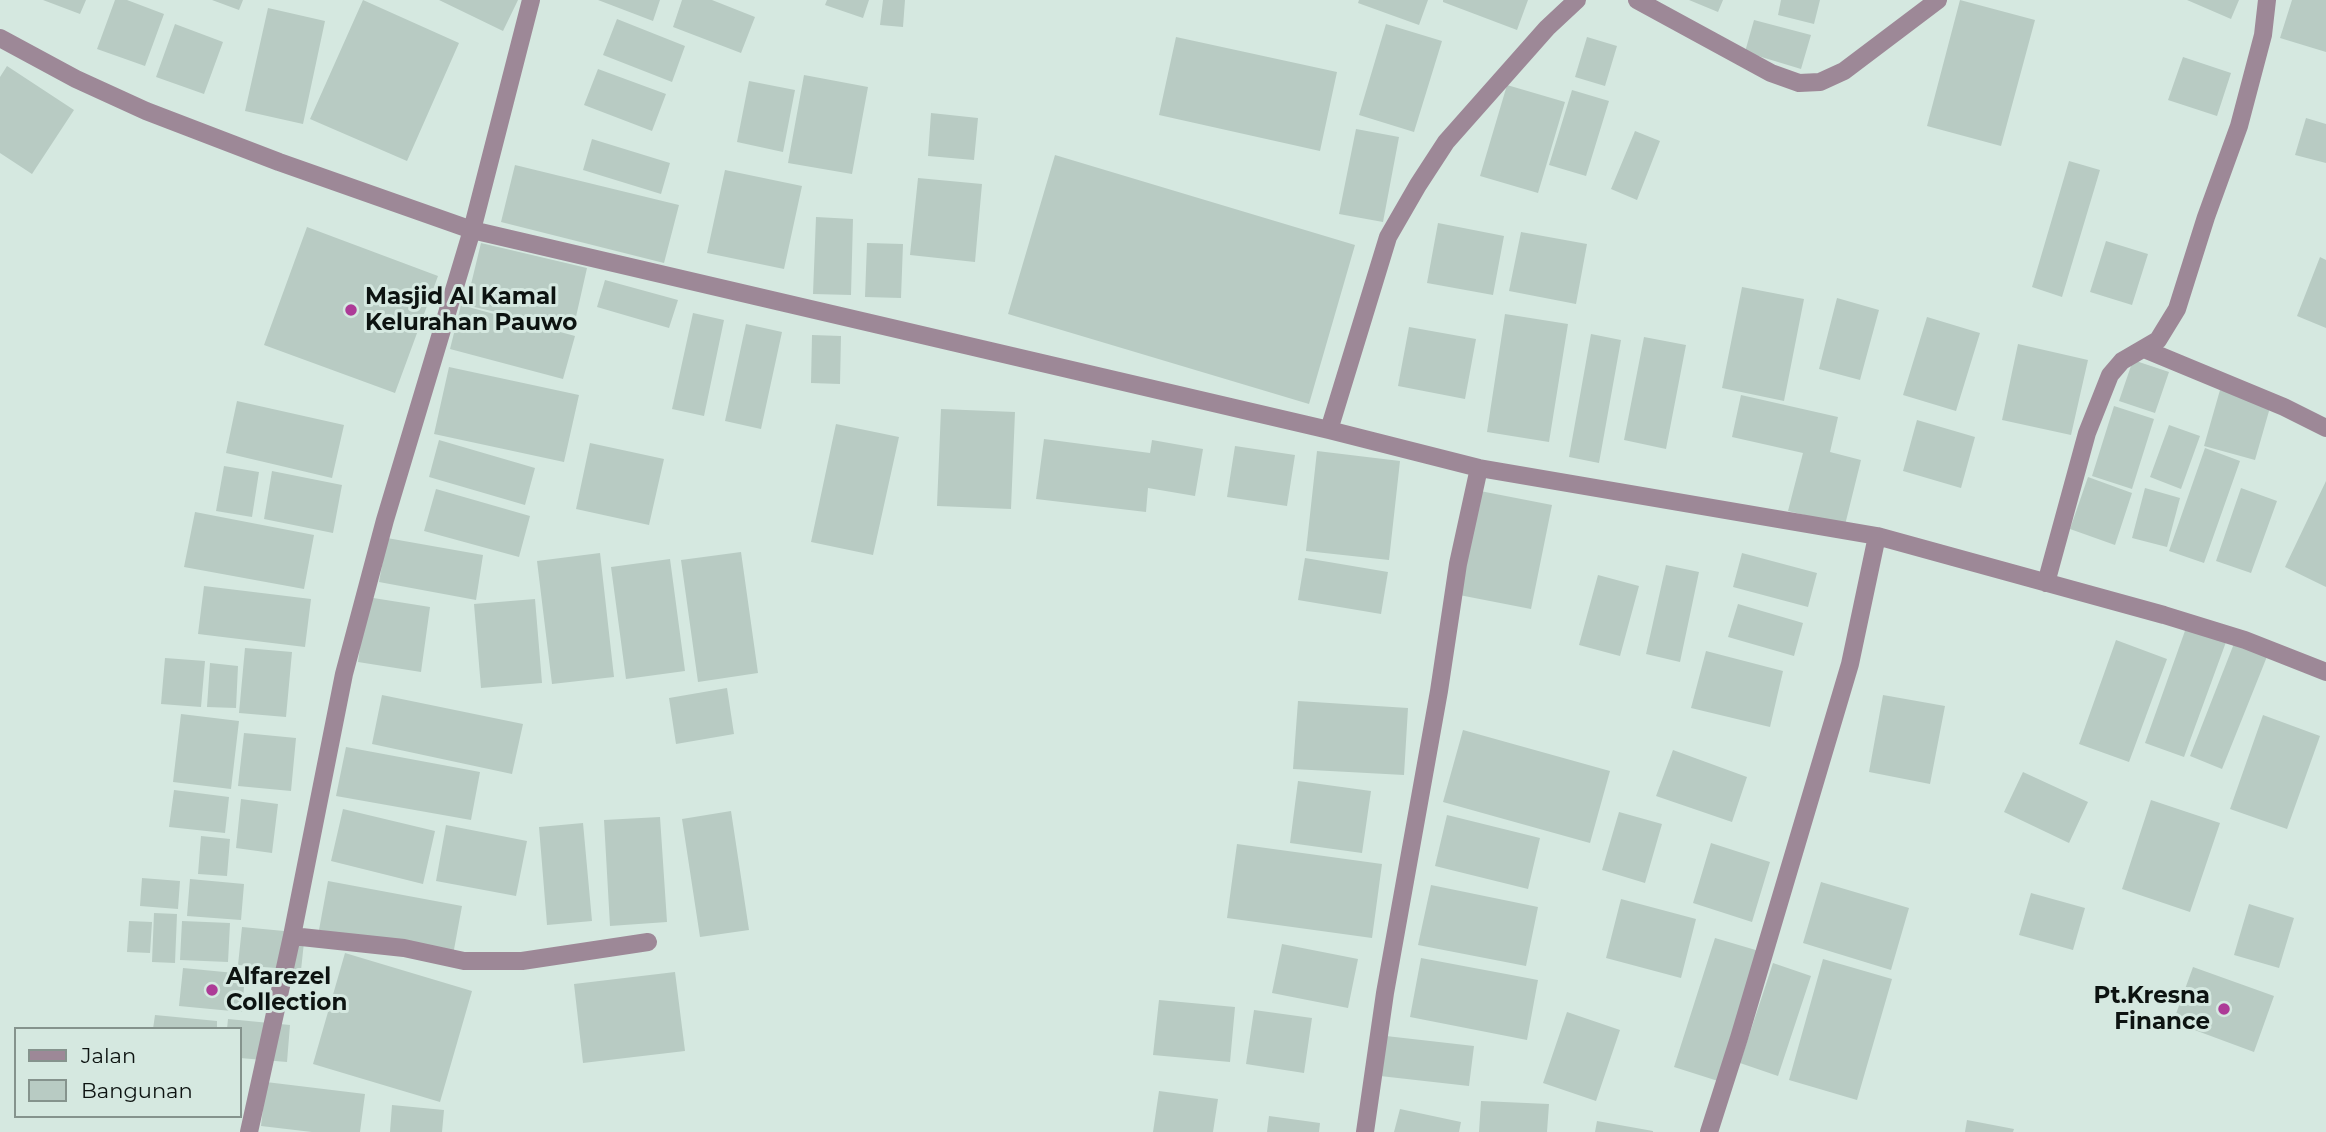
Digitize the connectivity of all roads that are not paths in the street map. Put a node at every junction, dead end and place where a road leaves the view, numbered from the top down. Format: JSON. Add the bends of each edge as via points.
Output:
{"nodes":[{"id":1,"x":531,"y":0,"type":"edge"},
{"id":2,"x":1577,"y":0,"type":"edge"},
{"id":3,"x":1637,"y":0,"type":"edge"},
{"id":4,"x":1938,"y":0,"type":"edge"},
{"id":5,"x":2267,"y":0,"type":"edge"},
{"id":6,"x":0,"y":38,"type":"edge"},
{"id":7,"x":472,"y":230,"type":"junction"},
{"id":8,"x":2144,"y":349,"type":"junction"},
{"id":9,"x":2326,"y":428,"type":"edge"},
{"id":10,"x":1329,"y":430,"type":"junction"},
{"id":11,"x":1479,"y":468,"type":"junction"},
{"id":12,"x":1877,"y":536,"type":"junction"},
{"id":13,"x":2046,"y":583,"type":"junction"},
{"id":14,"x":2326,"y":672,"type":"edge"},
{"id":15,"x":292,"y":936,"type":"junction"},
{"id":16,"x":648,"y":942,"type":"dead end"},
{"id":17,"x":249,"y":1132,"type":"edge"},
{"id":18,"x":1365,"y":1132,"type":"edge"},
{"id":19,"x":1709,"y":1132,"type":"edge"}],
"edges":[{"from":1,"to":7,"type":"street"},
{"from":2,"to":10,"type":"street","via":[[1446,142],[1418,184],[1388,237]]},
{"from":3,"to":4,"type":"street","via":[[1799,83],[1820,82],[1844,71]]},
{"from":5,"to":8,"type":"street","via":[[2263,35],[2239,126],[2177,309],[2158,340]]},
{"from":6,"to":7,"type":"street","via":[[146,111]]},
{"from":7,"to":10,"type":"street"},
{"from":7,"to":15,"type":"street","via":[[344,674]]},
{"from":8,"to":9,"type":"street"},
{"from":8,"to":13,"type":"street","via":[[2122,361],[2099,397]]},
{"from":10,"to":11,"type":"street"},
{"from":11,"to":12,"type":"street"},
{"from":11,"to":18,"type":"street","via":[[1458,564]]},
{"from":12,"to":13,"type":"street"},
{"from":12,"to":19,"type":"street","via":[[1850,664]]},
{"from":13,"to":14,"type":"street","via":[[2245,640]]},
{"from":15,"to":16,"type":"street","via":[[404,948],[464,961],[522,961]]},
{"from":15,"to":17,"type":"street"}]}
